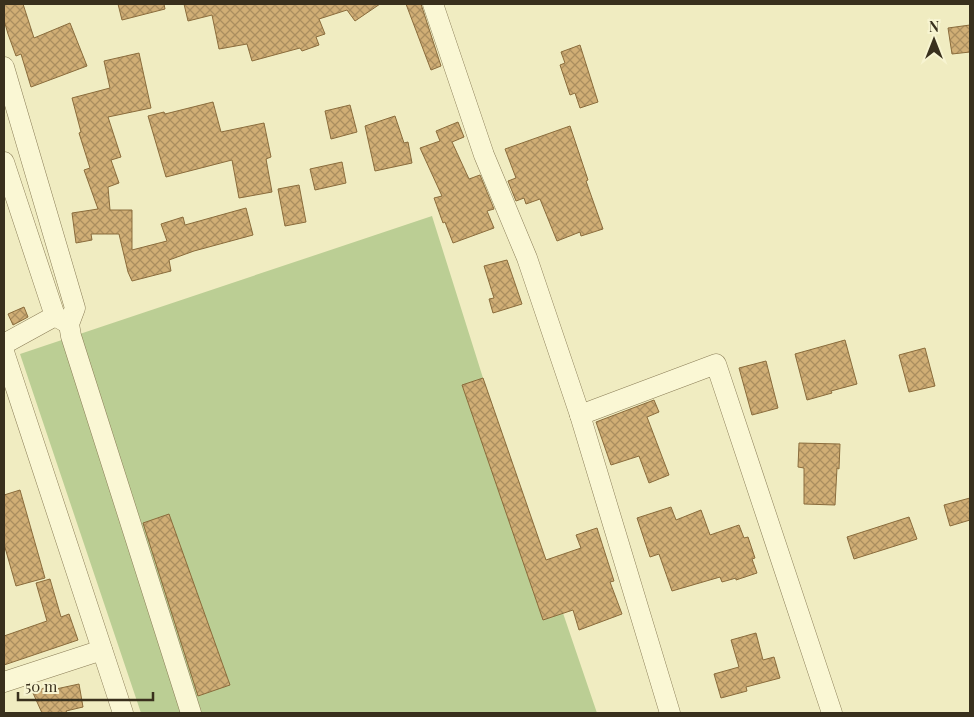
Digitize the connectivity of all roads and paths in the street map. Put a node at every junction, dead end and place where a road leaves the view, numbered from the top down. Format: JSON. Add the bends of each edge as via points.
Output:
{"nodes":[{"id":1,"x":433,"y":4,"type":"edge"},
{"id":2,"x":4,"y":67,"type":"edge"},
{"id":3,"x":5,"y":171,"type":"edge"},
{"id":4,"x":66,"y":316,"type":"junction"},
{"id":5,"x":4,"y":344,"type":"edge"},
{"id":6,"x":4,"y":352,"type":"edge"},
{"id":7,"x":580,"y":415,"type":"junction"},
{"id":8,"x":102,"y":650,"type":"junction"},
{"id":9,"x":4,"y":682,"type":"edge"},
{"id":10,"x":123,"y":713,"type":"edge"},
{"id":11,"x":191,"y":713,"type":"edge"},
{"id":12,"x":670,"y":713,"type":"edge"},
{"id":13,"x":832,"y":713,"type":"edge"}],
"edges":[{"from":1,"to":7,"type":"street","via":[[484,155],[527,258]]},
{"from":2,"to":4,"type":"street"},
{"from":3,"to":4,"type":"street"},
{"from":4,"to":5,"type":"street"},
{"from":4,"to":11,"type":"street"},
{"from":6,"to":8,"type":"street"},
{"from":7,"to":12,"type":"street"},
{"from":7,"to":13,"type":"street","via":[[716,364]]},
{"from":8,"to":9,"type":"street"},
{"from":8,"to":10,"type":"street"}]}
